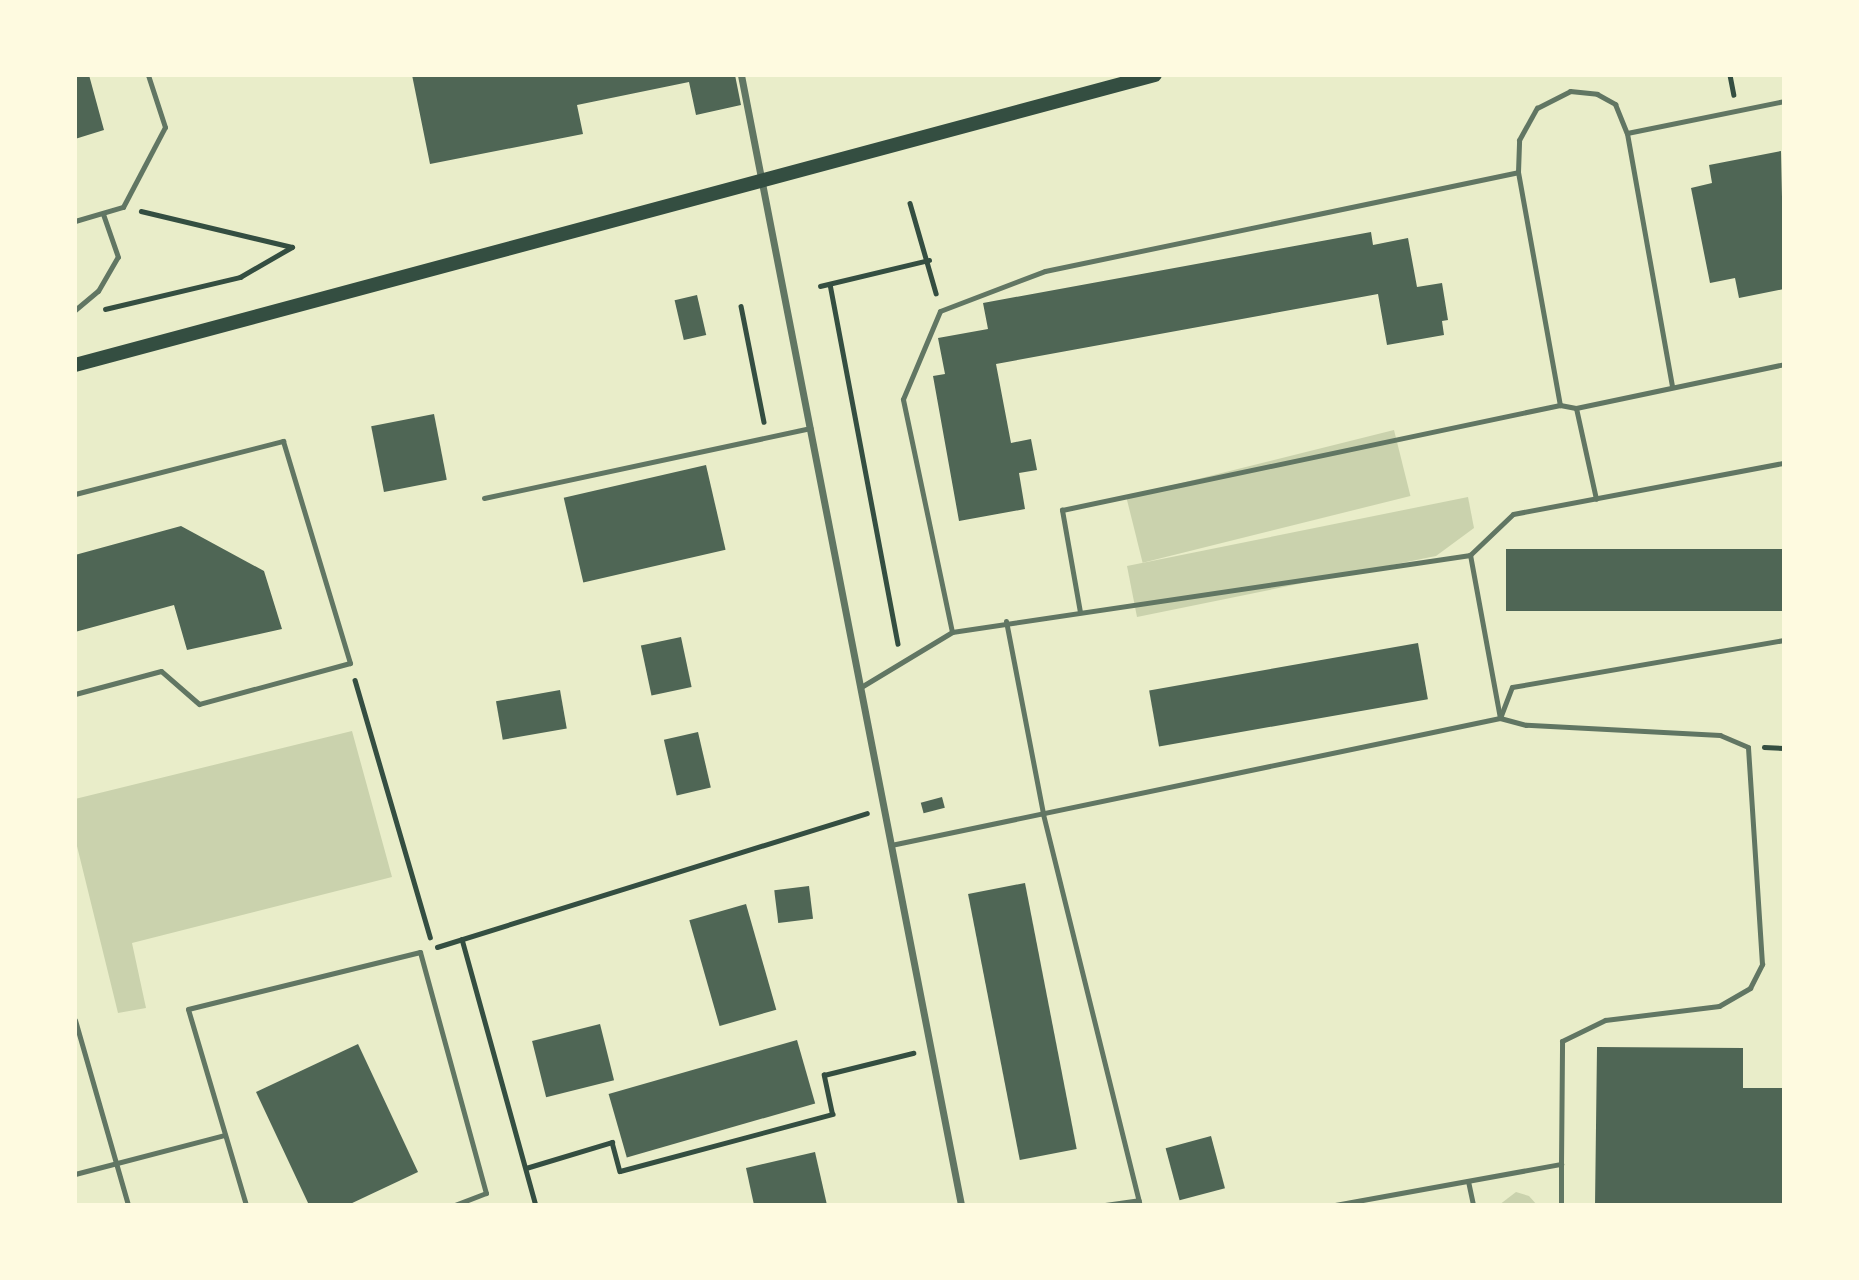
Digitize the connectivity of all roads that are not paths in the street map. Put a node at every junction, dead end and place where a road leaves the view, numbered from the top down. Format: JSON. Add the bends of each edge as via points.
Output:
{"nodes":[{"id":1,"x":148,"y":75,"type":"edge"},
{"id":2,"x":741,"y":75,"type":"edge"},
{"id":3,"x":1155,"y":75,"type":"edge"},
{"id":4,"x":1784,"y":101,"type":"edge"},
{"id":5,"x":1627,"y":133,"type":"junction"},
{"id":6,"x":1518,"y":172,"type":"junction"},
{"id":7,"x":762,"y":183,"type":"junction"},
{"id":8,"x":103,"y":214,"type":"junction"},
{"id":9,"x":75,"y":222,"type":"edge"},
{"id":10,"x":75,"y":310,"type":"edge"},
{"id":11,"x":1784,"y":364,"type":"edge"},
{"id":12,"x":75,"y":365,"type":"edge"},
{"id":13,"x":1672,"y":386,"type":"junction"},
{"id":14,"x":1560,"y":405,"type":"junction"},
{"id":15,"x":1576,"y":408,"type":"junction"},
{"id":16,"x":811,"y":428,"type":"junction"},
{"id":17,"x":1784,"y":463,"type":"edge"},
{"id":18,"x":75,"y":494,"type":"edge"},
{"id":19,"x":484,"y":498,"type":"dead end"},
{"id":20,"x":1596,"y":499,"type":"junction"},
{"id":21,"x":1470,"y":555,"type":"junction"},
{"id":22,"x":1080,"y":612,"type":"junction"},
{"id":23,"x":1006,"y":621,"type":"junction"},
{"id":24,"x":952,"y":632,"type":"junction"},
{"id":25,"x":1784,"y":640,"type":"edge"},
{"id":26,"x":861,"y":687,"type":"junction"},
{"id":27,"x":75,"y":694,"type":"edge"},
{"id":28,"x":1500,"y":718,"type":"junction"},
{"id":29,"x":1043,"y":814,"type":"junction"},
{"id":30,"x":891,"y":845,"type":"junction"},
{"id":31,"x":75,"y":1020,"type":"edge"},
{"id":32,"x":225,"y":1135,"type":"junction"},
{"id":33,"x":1562,"y":1164,"type":"junction"},
{"id":34,"x":118,"y":1165,"type":"junction"},
{"id":35,"x":75,"y":1174,"type":"edge"},
{"id":36,"x":1468,"y":1181,"type":"junction"},
{"id":37,"x":1140,"y":1202,"type":"edge"},
{"id":38,"x":128,"y":1205,"type":"edge"},
{"id":39,"x":246,"y":1205,"type":"edge"},
{"id":40,"x":455,"y":1205,"type":"edge"},
{"id":41,"x":961,"y":1205,"type":"edge"},
{"id":42,"x":1105,"y":1205,"type":"edge"},
{"id":43,"x":1335,"y":1205,"type":"edge"},
{"id":44,"x":1473,"y":1205,"type":"edge"},
{"id":45,"x":1562,"y":1205,"type":"edge"}],
"edges":[{"from":1,"to":8,"type":"lane","via":[[165,127],[123,206]]},
{"from":2,"to":7,"type":"street"},
{"from":3,"to":7,"type":"main road"},
{"from":4,"to":5,"type":"lane"},
{"from":5,"to":6,"type":"lane","via":[[1615,104],[1597,94],[1570,91],[1537,108],[1519,140]]},
{"from":5,"to":13,"type":"lane"},
{"from":6,"to":14,"type":"lane"},
{"from":6,"to":24,"type":"lane","via":[[1045,271],[940,312],[903,399]]},
{"from":7,"to":12,"type":"main road"},
{"from":7,"to":16,"type":"street"},
{"from":8,"to":9,"type":"lane"},
{"from":8,"to":10,"type":"lane","via":[[118,257],[98,291]]},
{"from":11,"to":13,"type":"lane"},
{"from":13,"to":15,"type":"lane"},
{"from":14,"to":15,"type":"lane"},
{"from":14,"to":22,"type":"lane","via":[[1062,510]]},
{"from":15,"to":20,"type":"lane"},
{"from":16,"to":19,"type":"lane"},
{"from":16,"to":26,"type":"street"},
{"from":17,"to":20,"type":"lane"},
{"from":18,"to":27,"type":"lane","via":[[283,441],[350,663],[199,704],[161,671]]},
{"from":20,"to":21,"type":"lane","via":[[1513,514]]},
{"from":21,"to":22,"type":"lane"},
{"from":21,"to":28,"type":"lane"},
{"from":22,"to":23,"type":"lane"},
{"from":23,"to":24,"type":"lane"},
{"from":23,"to":29,"type":"lane"},
{"from":24,"to":26,"type":"lane"},
{"from":25,"to":28,"type":"lane","via":[[1513,687]]},
{"from":26,"to":30,"type":"street"},
{"from":28,"to":29,"type":"lane"},
{"from":28,"to":33,"type":"lane","via":[[1526,726],[1720,735],[1748,747],[1762,964],[1750,988],[1719,1006],[1605,1020],[1562,1041]]},
{"from":29,"to":30,"type":"lane"},
{"from":29,"to":37,"type":"lane"},
{"from":30,"to":41,"type":"street"},
{"from":31,"to":34,"type":"lane"},
{"from":32,"to":34,"type":"lane"},
{"from":32,"to":39,"type":"lane"},
{"from":32,"to":40,"type":"lane","via":[[188,1009],[420,952],[486,1193]]},
{"from":33,"to":36,"type":"lane"},
{"from":33,"to":45,"type":"lane"},
{"from":34,"to":35,"type":"lane"},
{"from":34,"to":38,"type":"lane"},
{"from":36,"to":43,"type":"lane"},
{"from":36,"to":44,"type":"lane"},
{"from":37,"to":42,"type":"lane"}]}
